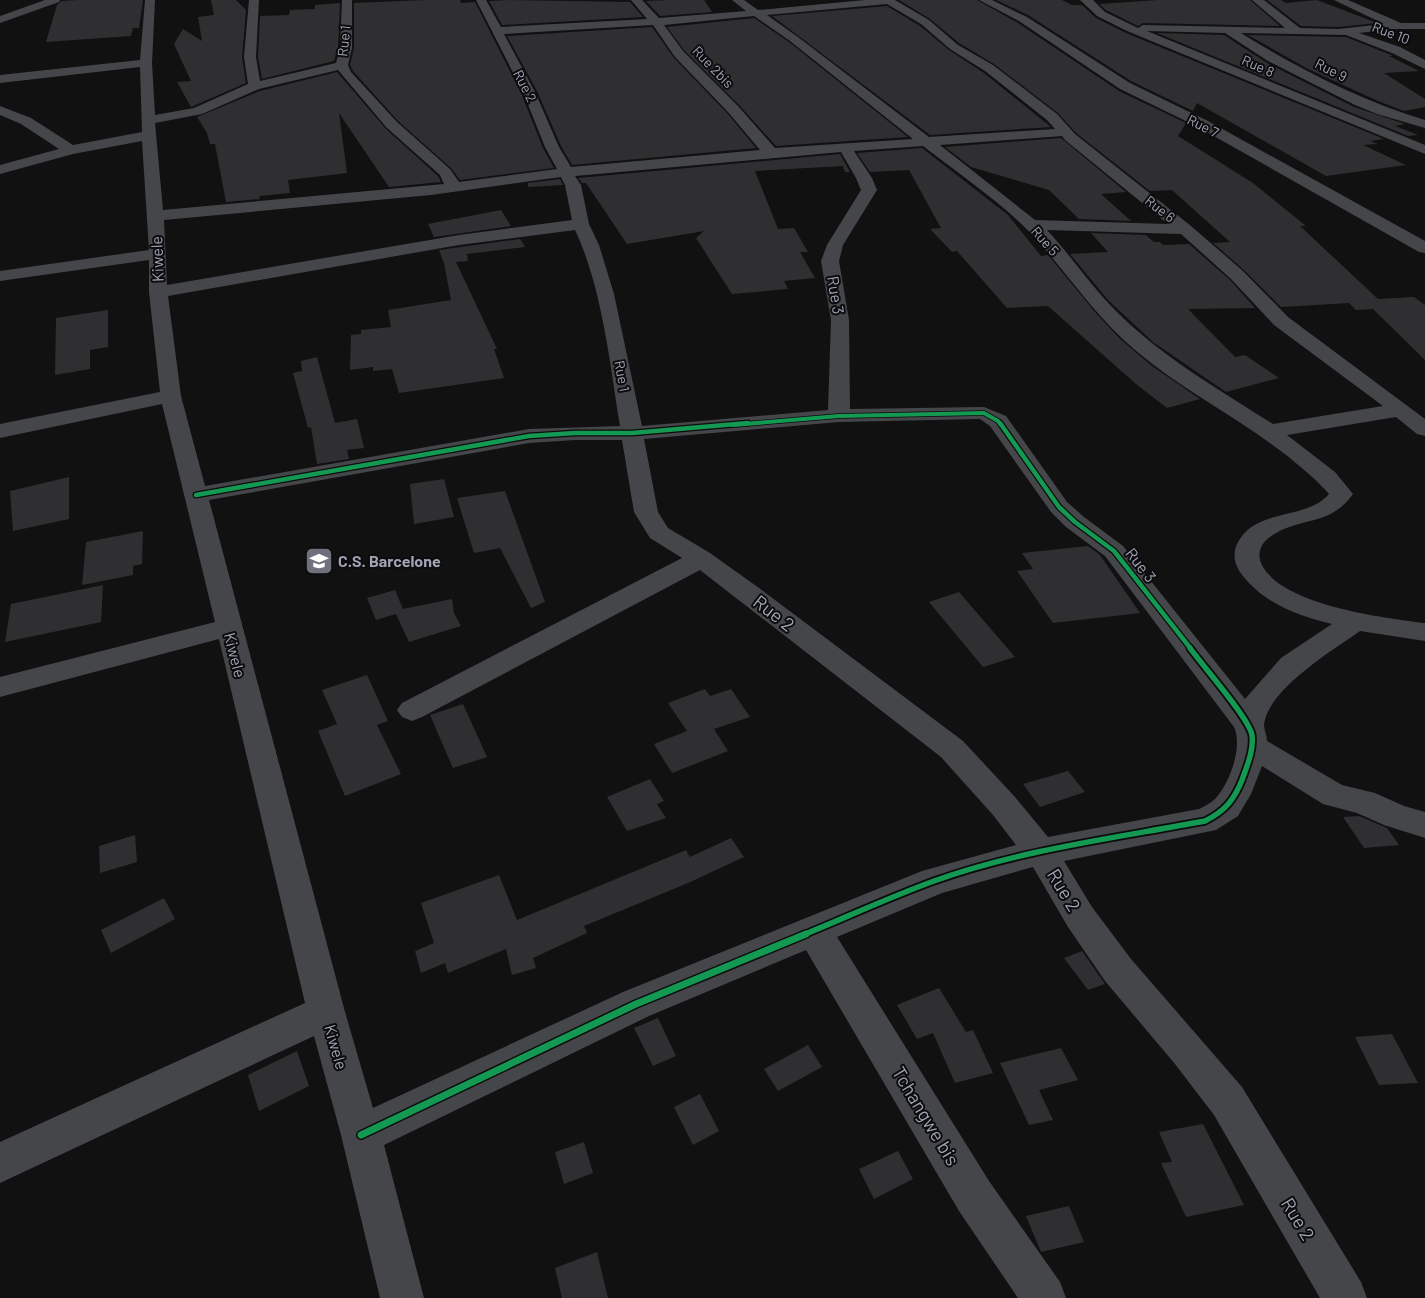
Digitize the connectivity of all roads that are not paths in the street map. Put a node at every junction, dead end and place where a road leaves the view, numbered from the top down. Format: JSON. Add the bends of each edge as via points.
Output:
{"nodes":[{"id":1,"x":55,"y":0,"type":"edge"},
{"id":2,"x":150,"y":0,"type":"edge"},
{"id":3,"x":254,"y":0,"type":"edge"},
{"id":4,"x":347,"y":0,"type":"edge"},
{"id":5,"x":481,"y":0,"type":"edge"},
{"id":6,"x":636,"y":0,"type":"edge"},
{"id":7,"x":737,"y":0,"type":"edge"},
{"id":8,"x":984,"y":0,"type":"edge"},
{"id":9,"x":1085,"y":0,"type":"edge"},
{"id":10,"x":1257,"y":0,"type":"edge"},
{"id":11,"x":1339,"y":0,"type":"edge"},
{"id":12,"x":888,"y":1,"type":"edge"},
{"id":13,"x":757,"y":14,"type":"junction"},
{"id":14,"x":0,"y":20,"type":"edge"},
{"id":15,"x":656,"y":22,"type":"junction"},
{"id":16,"x":1399,"y":26,"type":"junction"},
{"id":17,"x":1425,"y":26,"type":"edge"},
{"id":18,"x":1131,"y":29,"type":"junction"},
{"id":19,"x":1228,"y":30,"type":"junction"},
{"id":20,"x":497,"y":31,"type":"junction"},
{"id":21,"x":1298,"y":32,"type":"junction"},
{"id":22,"x":1345,"y":32,"type":"junction"},
{"id":23,"x":146,"y":63,"type":"junction"},
{"id":24,"x":342,"y":65,"type":"junction"},
{"id":25,"x":1425,"y":65,"type":"edge"},
{"id":26,"x":5,"y":78,"type":"edge"},
{"id":27,"x":255,"y":86,"type":"junction"},
{"id":28,"x":0,"y":88,"type":"edge"},
{"id":29,"x":0,"y":110,"type":"edge"},
{"id":30,"x":1425,"y":124,"type":"edge"},
{"id":31,"x":149,"y":128,"type":"junction"},
{"id":32,"x":1065,"y":132,"type":"junction"},
{"id":33,"x":928,"y":142,"type":"junction"},
{"id":34,"x":845,"y":148,"type":"junction"},
{"id":35,"x":71,"y":150,"type":"junction"},
{"id":36,"x":1425,"y":150,"type":"edge"},
{"id":37,"x":771,"y":153,"type":"junction"},
{"id":38,"x":0,"y":170,"type":"edge"},
{"id":39,"x":567,"y":172,"type":"junction"},
{"id":40,"x":453,"y":187,"type":"junction"},
{"id":41,"x":155,"y":216,"type":"junction"},
{"id":42,"x":581,"y":224,"type":"junction"},
{"id":43,"x":1031,"y":225,"type":"junction"},
{"id":44,"x":1184,"y":229,"type":"junction"},
{"id":45,"x":1425,"y":248,"type":"edge"},
{"id":46,"x":158,"y":254,"type":"junction"},
{"id":47,"x":0,"y":276,"type":"edge"},
{"id":48,"x":158,"y":292,"type":"junction"},
{"id":49,"x":171,"y":396,"type":"junction"},
{"id":50,"x":1400,"y":410,"type":"junction"},
{"id":51,"x":838,"y":416,"type":"junction"},
{"id":52,"x":1425,"y":429,"type":"edge"},
{"id":53,"x":0,"y":431,"type":"edge"},
{"id":54,"x":1268,"y":431,"type":"junction"},
{"id":55,"x":632,"y":433,"type":"junction"},
{"id":56,"x":196,"y":494,"type":"junction"},
{"id":57,"x":701,"y":558,"type":"junction"},
{"id":58,"x":1355,"y":622,"type":"junction"},
{"id":59,"x":228,"y":628,"type":"junction"},
{"id":60,"x":1425,"y":632,"type":"edge"},
{"id":61,"x":0,"y":687,"type":"edge"},
{"id":62,"x":412,"y":710,"type":"dead end"},
{"id":63,"x":1251,"y":736,"type":"junction"},
{"id":64,"x":1425,"y":825,"type":"edge"},
{"id":65,"x":1041,"y":852,"type":"junction"},
{"id":66,"x":814,"y":931,"type":"junction"},
{"id":67,"x":326,"y":1012,"type":"junction"},
{"id":68,"x":360,"y":1135,"type":"junction"},
{"id":69,"x":0,"y":1163,"type":"edge"},
{"id":70,"x":402,"y":1298,"type":"edge"},
{"id":71,"x":1044,"y":1298,"type":"edge"},
{"id":72,"x":1344,"y":1298,"type":"edge"}],
"edges":[{"from":1,"to":14,"type":"street"},
{"from":2,"to":23,"type":"street","name":"Kiwele"},
{"from":3,"to":27,"type":"street","via":[[250,57]]},
{"from":4,"to":24,"type":"street","name":"Rue 1","via":[[346,48]]},
{"from":5,"to":20,"type":"street","name":"Rue 2"},
{"from":6,"to":15,"type":"street","name":"Rue 2bis"},
{"from":7,"to":13,"type":"street","name":"Rue 5"},
{"from":8,"to":45,"type":"street","name":"Rue 7","via":[[1023,19],[1125,86],[1203,124]]},
{"from":9,"to":18,"type":"street","name":"Rue 8","via":[[1101,14]]},
{"from":10,"to":21,"type":"street"},
{"from":11,"to":16,"type":"street"},
{"from":12,"to":13,"type":"street"},
{"from":12,"to":32,"type":"street","name":"Rue 6","via":[[925,22],[954,46],[989,68],[1052,117]]},
{"from":13,"to":15,"type":"street"},
{"from":13,"to":33,"type":"street","name":"Rue 5"},
{"from":15,"to":20,"type":"street"},
{"from":15,"to":37,"type":"street","name":"Rue 2bis","via":[[679,54]]},
{"from":16,"to":17,"type":"street"},
{"from":16,"to":22,"type":"street"},
{"from":18,"to":19,"type":"street"},
{"from":18,"to":36,"type":"street","name":"Rue 8"},
{"from":19,"to":21,"type":"street"},
{"from":19,"to":30,"type":"street","name":"Rue 9","via":[[1266,54],[1360,102]]},
{"from":20,"to":39,"type":"street","name":"Rue 2"},
{"from":21,"to":22,"type":"street"},
{"from":22,"to":25,"type":"street","name":"Rue 10","via":[[1396,50]]},
{"from":23,"to":26,"type":"street"},
{"from":23,"to":31,"type":"street","name":"Kiwele"},
{"from":24,"to":27,"type":"street"},
{"from":24,"to":40,"type":"street","name":"Rue 1","via":[[392,125],[445,172]]},
{"from":26,"to":28,"type":"street"},
{"from":27,"to":31,"type":"street"},
{"from":29,"to":35,"type":"street","via":[[26,121]]},
{"from":31,"to":35,"type":"street"},
{"from":31,"to":41,"type":"street","name":"Kiwele"},
{"from":32,"to":33,"type":"street"},
{"from":32,"to":44,"type":"street","name":"Rue 6"},
{"from":33,"to":34,"type":"street"},
{"from":33,"to":43,"type":"street","name":"Rue 5"},
{"from":34,"to":37,"type":"street"},
{"from":34,"to":51,"type":"street","name":"Rue 3","via":[[869,190],[834,245],[830,261],[840,320]]},
{"from":35,"to":38,"type":"street"},
{"from":37,"to":39,"type":"street"},
{"from":39,"to":40,"type":"street"},
{"from":39,"to":42,"type":"street","name":"Rue 1"},
{"from":40,"to":41,"type":"street"},
{"from":41,"to":46,"type":"street","name":"Kiwele"},
{"from":42,"to":48,"type":"street","via":[[460,240]]},
{"from":42,"to":55,"type":"street","name":"Rue 1","via":[[591,245],[605,294]]},
{"from":43,"to":44,"type":"street"},
{"from":43,"to":54,"type":"street","name":"Rue 5","via":[[1108,314],[1142,346]]},
{"from":44,"to":50,"type":"street","name":"Rue 6","via":[[1237,275],[1281,321]]},
{"from":46,"to":47,"type":"street"},
{"from":46,"to":48,"type":"street","name":"Kiwele"},
{"from":48,"to":49,"type":"street","name":"Kiwele"},
{"from":49,"to":53,"type":"street"},
{"from":49,"to":56,"type":"street","name":"Kiwele"},
{"from":50,"to":52,"type":"street","name":"Rue 6"},
{"from":50,"to":54,"type":"street"},
{"from":51,"to":55,"type":"street"},
{"from":51,"to":63,"type":"street","name":"Rue 3","via":[[976,412],[994,417],[1059,507],[1114,551],[1241,714]]},
{"from":54,"to":58,"type":"street","name":"Rue 5","via":[[1327,477],[1341,494],[1333,505],[1269,527],[1251,541],[1246,555],[1252,570],[1266,586],[1290,601]]},
{"from":55,"to":56,"type":"street","via":[[529,436]]},
{"from":55,"to":57,"type":"street","name":"Rue 1","via":[[646,512],[652,525],[659,533]]},
{"from":56,"to":59,"type":"street","name":"Kiwele"},
{"from":57,"to":62,"type":"street"},
{"from":57,"to":65,"type":"street","name":"Rue 2","via":[[952,749]]},
{"from":58,"to":60,"type":"street"},
{"from":58,"to":63,"type":"street","via":[[1290,665],[1257,704]]},
{"from":59,"to":61,"type":"street"},
{"from":59,"to":67,"type":"street","name":"Kiwele"},
{"from":63,"to":64,"type":"street","via":[[1334,795],[1364,802]]},
{"from":63,"to":65,"type":"street","via":[[1237,790],[1228,806],[1218,815],[1205,821]]},
{"from":65,"to":66,"type":"street","via":[[934,880]]},
{"from":65,"to":72,"type":"street","name":"Rue 2","via":[[1080,917],[1118,970],[1228,1101]]},
{"from":66,"to":68,"type":"street","via":[[636,1004]]},
{"from":66,"to":71,"type":"street","name":"Tchangwe bis","via":[[974,1196]]},
{"from":67,"to":68,"type":"street","name":"Kiwele"},
{"from":67,"to":69,"type":"street"},
{"from":68,"to":70,"type":"street","name":"Kiwele"}]}
